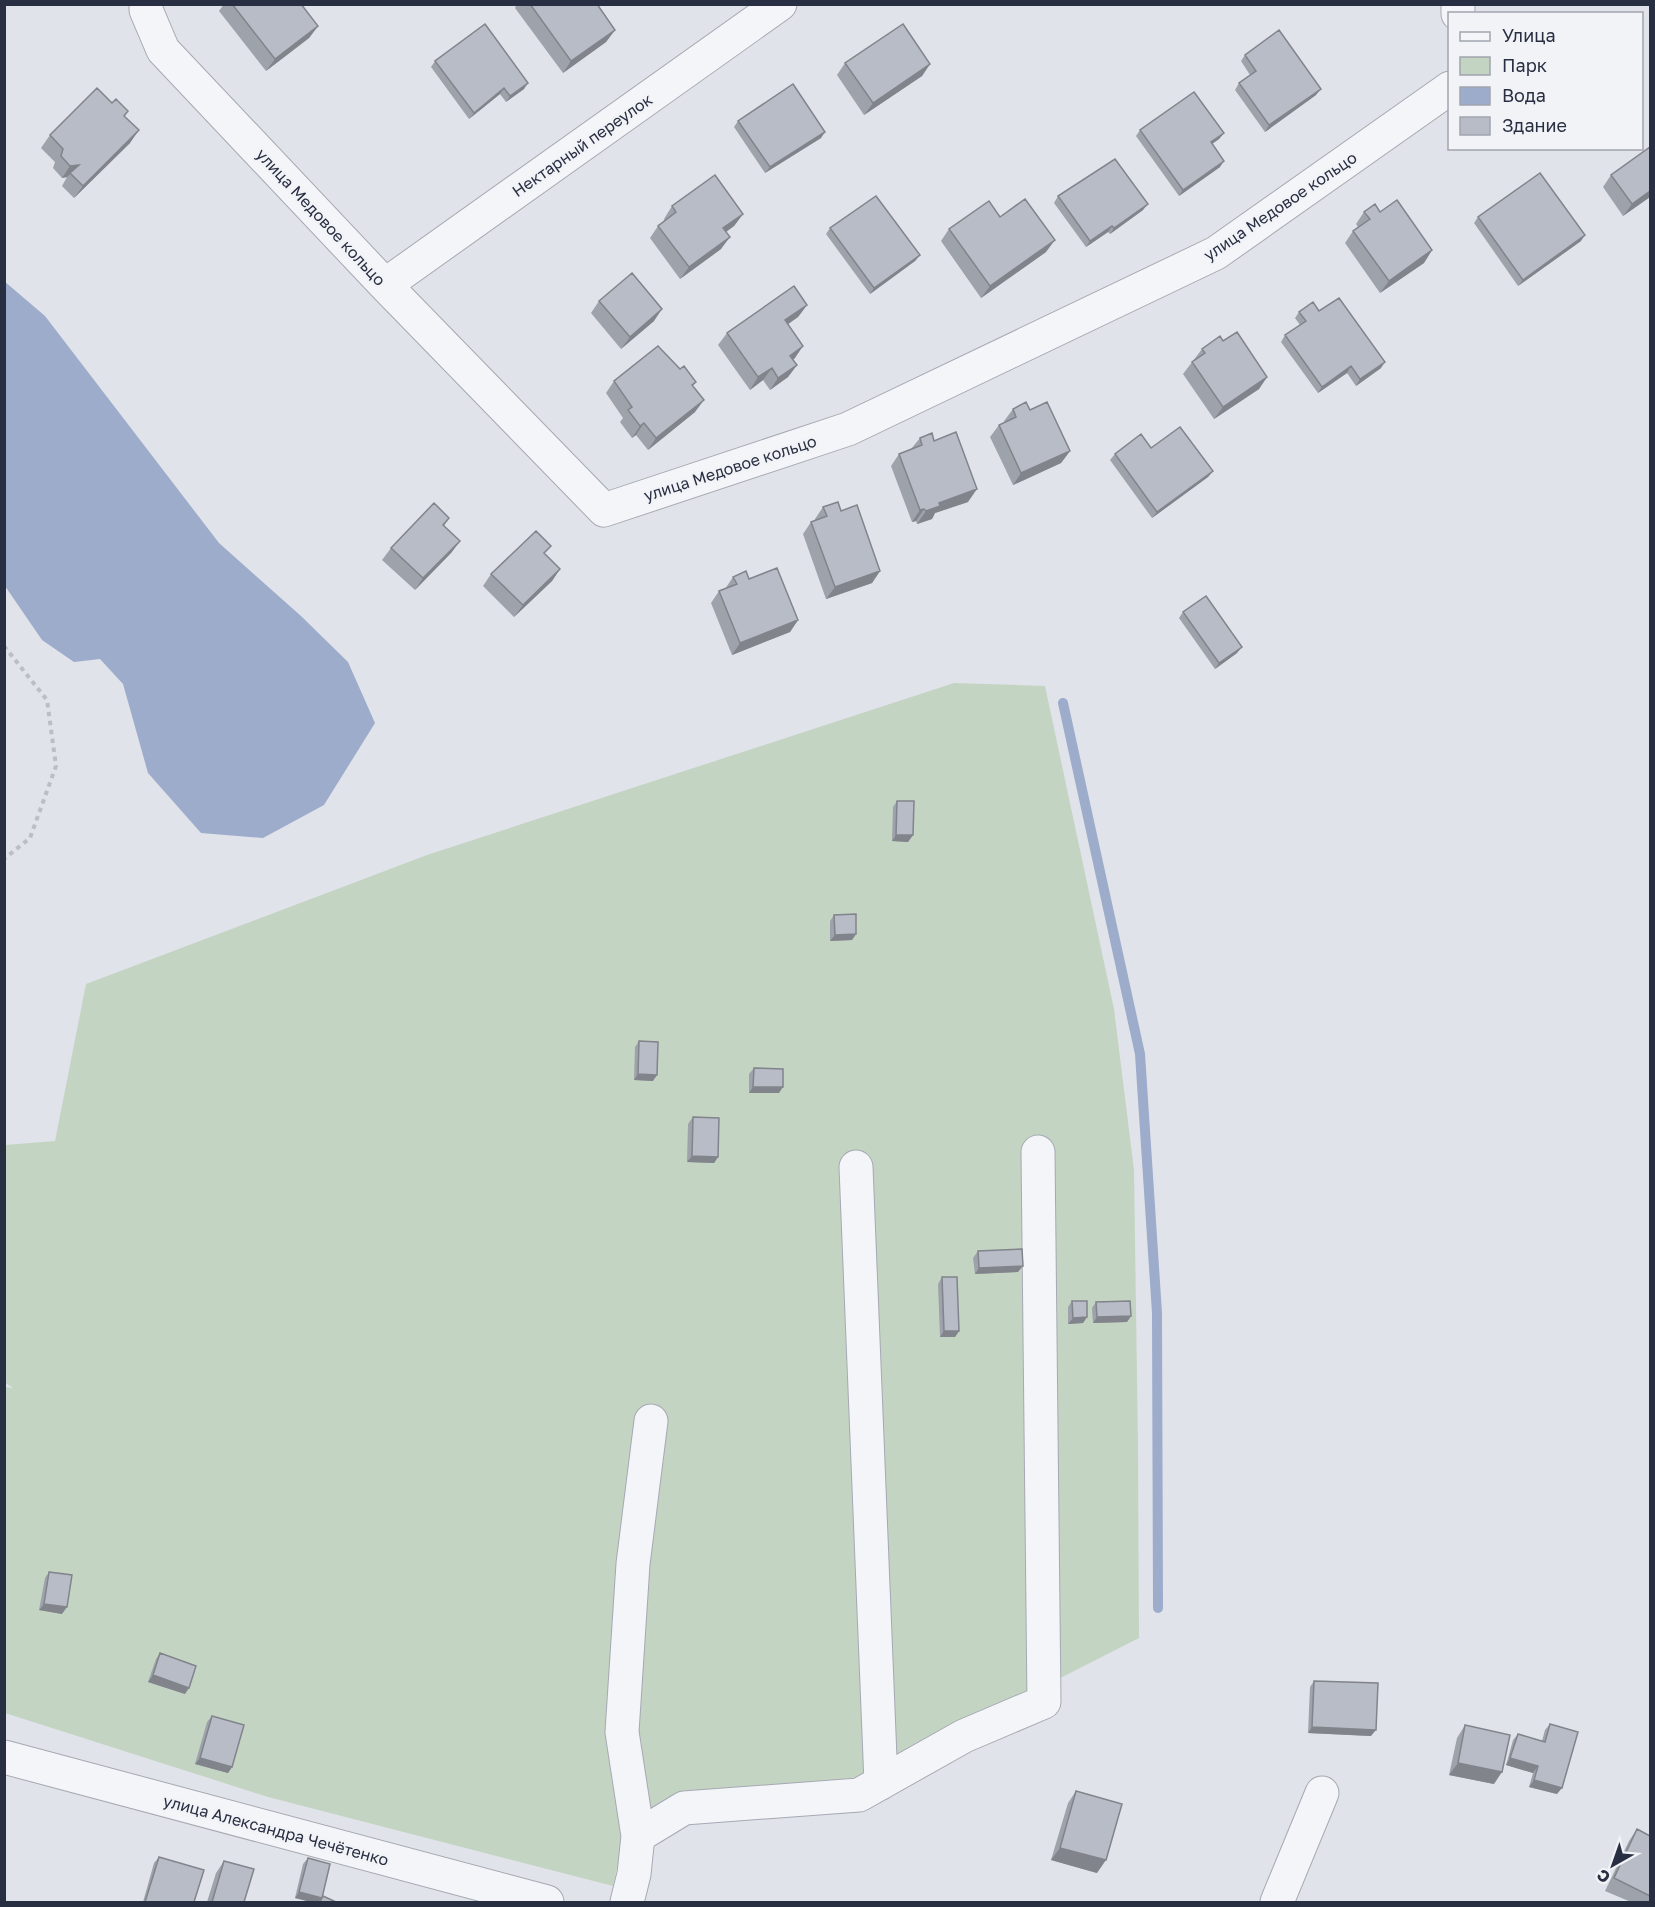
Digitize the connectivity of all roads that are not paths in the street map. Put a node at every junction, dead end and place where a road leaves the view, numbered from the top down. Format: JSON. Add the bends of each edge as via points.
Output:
{"nodes":[{"id":1,"x":146,"y":4,"type":"edge"},
{"id":2,"x":780,"y":4,"type":"edge"},
{"id":3,"x":1448,"y":89,"type":"edge"},
{"id":4,"x":385,"y":285,"type":"junction"},
{"id":5,"x":1038,"y":1152,"type":"dead end"},
{"id":6,"x":856,"y":1167,"type":"dead end"},
{"id":7,"x":651,"y":1421,"type":"dead end"},
{"id":8,"x":4,"y":1757,"type":"edge"},
{"id":9,"x":881,"y":1783,"type":"junction"},
{"id":10,"x":1322,"y":1793,"type":"dead end"},
{"id":11,"x":638,"y":1836,"type":"junction"},
{"id":12,"x":546,"y":1902,"type":"edge"},
{"id":13,"x":627,"y":1902,"type":"edge"},
{"id":14,"x":1277,"y":1902,"type":"edge"}],
"edges":[{"from":1,"to":4,"type":"street","name":"улица Медовое кольцо","via":[[163,50]]},
{"from":2,"to":4,"type":"street","name":"Нектарный переулок"},
{"from":3,"to":4,"type":"street","name":"улица Медовое кольцо","via":[[1216,253],[848,429],[604,510]]},
{"from":5,"to":9,"type":"street","via":[[1044,1702],[964,1736]]},
{"from":6,"to":9,"type":"street"},
{"from":7,"to":11,"type":"street","via":[[633,1564],[622,1732]]},
{"from":8,"to":12,"type":"street","name":"улица Александра Чечётенко"},
{"from":9,"to":11,"type":"street","via":[[858,1795],[684,1808]]},
{"from":10,"to":14,"type":"street"},
{"from":11,"to":13,"type":"street"}]}
